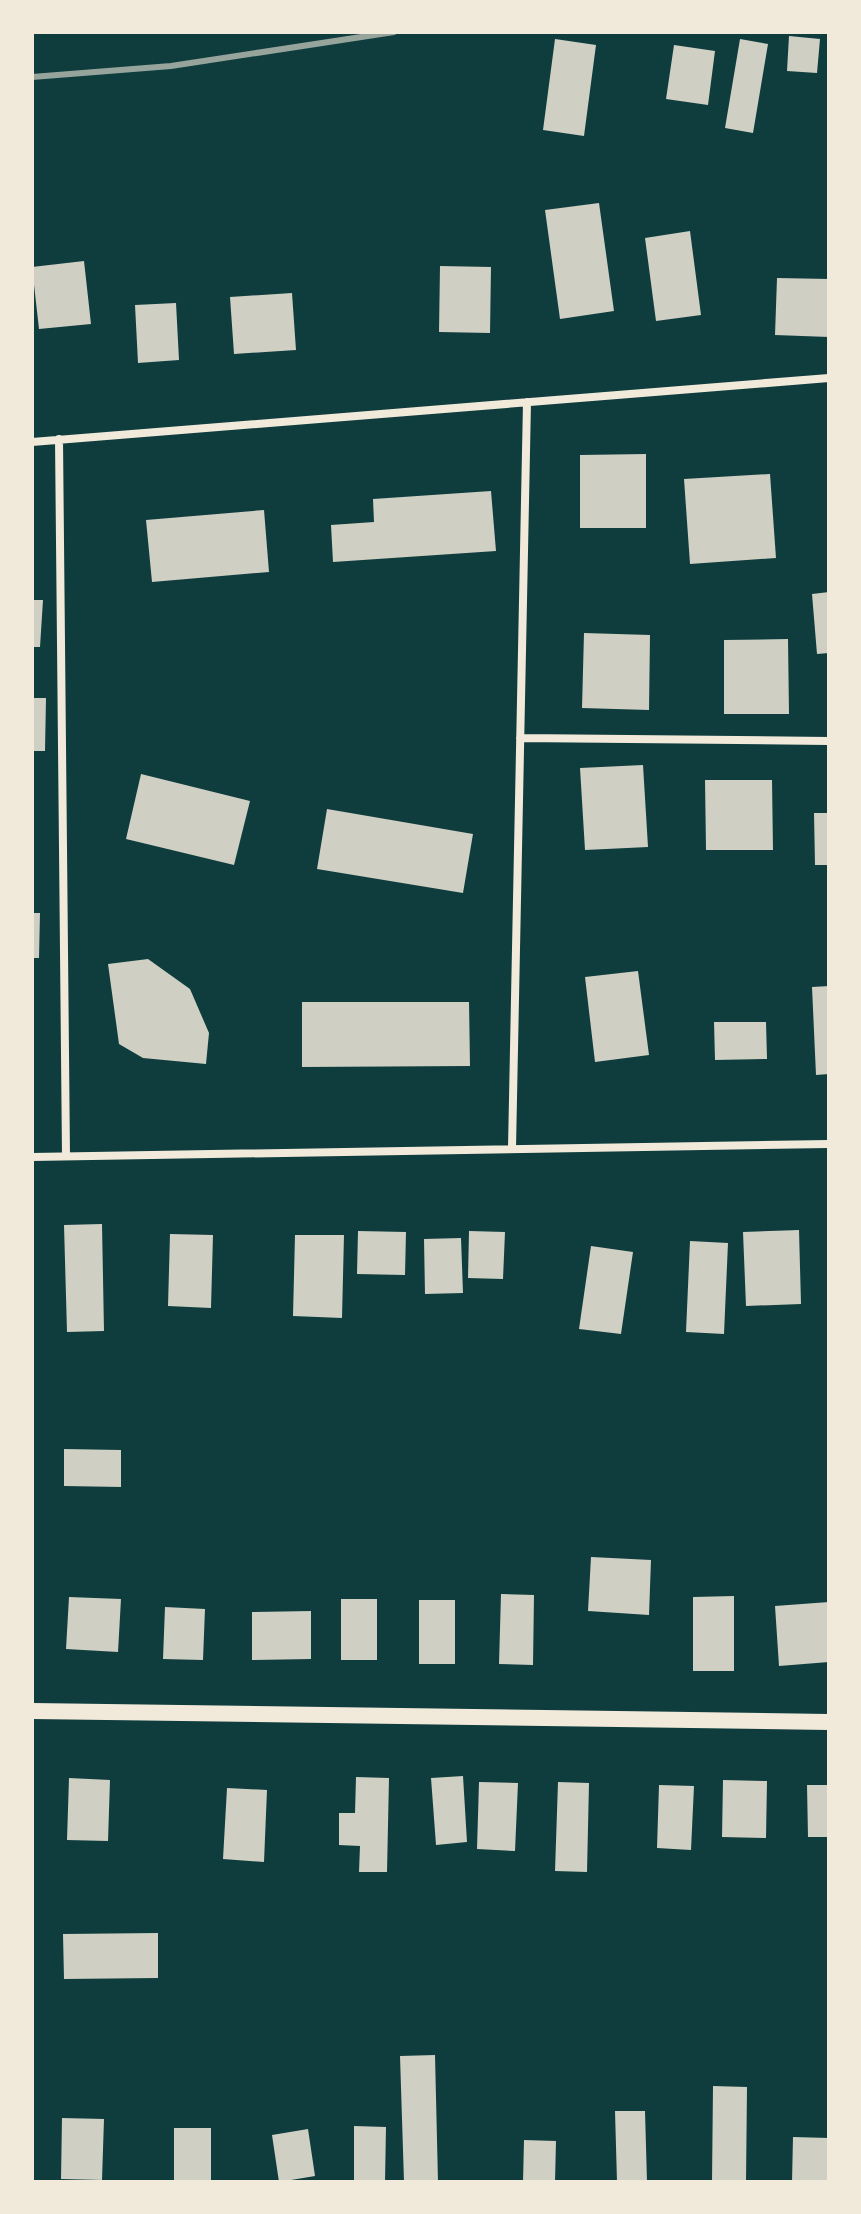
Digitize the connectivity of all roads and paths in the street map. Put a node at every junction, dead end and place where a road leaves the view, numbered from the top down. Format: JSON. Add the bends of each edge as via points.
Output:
{"nodes":[{"id":1,"x":829,"y":378,"type":"edge"},
{"id":2,"x":527,"y":402,"type":"junction"},
{"id":3,"x":59,"y":439,"type":"junction"},
{"id":4,"x":32,"y":442,"type":"edge"},
{"id":5,"x":520,"y":738,"type":"junction"},
{"id":6,"x":829,"y":741,"type":"edge"},
{"id":7,"x":829,"y":1144,"type":"edge"},
{"id":8,"x":512,"y":1148,"type":"junction"},
{"id":9,"x":66,"y":1156,"type":"junction"},
{"id":10,"x":32,"y":1157,"type":"edge"},
{"id":11,"x":32,"y":1711,"type":"edge"},
{"id":12,"x":829,"y":1722,"type":"edge"}],
"edges":[{"from":1,"to":2,"type":"street"},
{"from":2,"to":3,"type":"street"},
{"from":2,"to":5,"type":"street"},
{"from":3,"to":4,"type":"street"},
{"from":3,"to":9,"type":"street"},
{"from":5,"to":6,"type":"street"},
{"from":5,"to":8,"type":"street"},
{"from":7,"to":8,"type":"street"},
{"from":8,"to":9,"type":"street"},
{"from":9,"to":10,"type":"street"},
{"from":11,"to":12,"type":"main road"}]}
